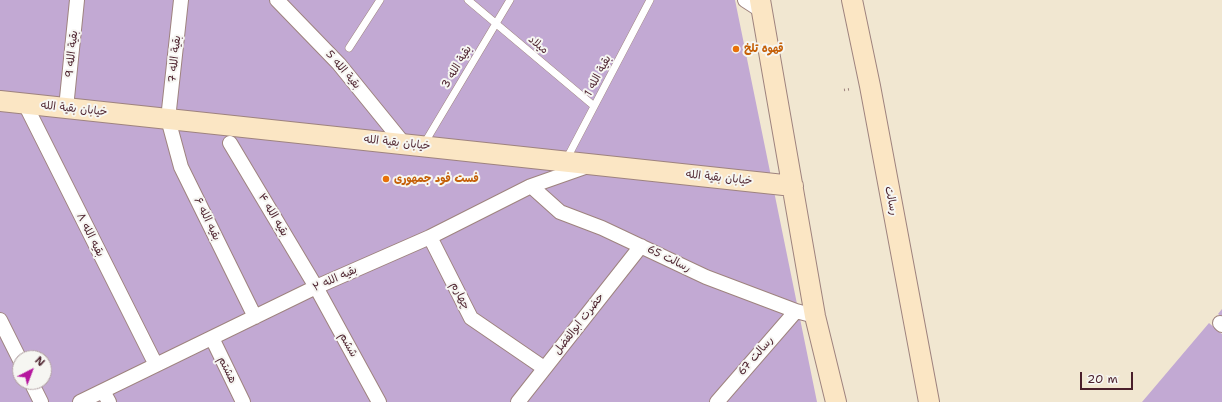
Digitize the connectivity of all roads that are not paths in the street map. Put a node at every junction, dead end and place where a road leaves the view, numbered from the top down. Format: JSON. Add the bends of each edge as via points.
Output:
{"nodes":[{"id":1,"x":77,"y":0,"type":"edge"},
{"id":2,"x":181,"y":0,"type":"edge"},
{"id":3,"x":277,"y":0,"type":"edge"},
{"id":4,"x":380,"y":0,"type":"edge"},
{"id":5,"x":468,"y":0,"type":"edge"},
{"id":6,"x":510,"y":0,"type":"edge"},
{"id":7,"x":650,"y":0,"type":"edge"},
{"id":8,"x":745,"y":0,"type":"edge"},
{"id":9,"x":852,"y":0,"type":"edge"},
{"id":10,"x":761,"y":5,"type":"edge"},
{"id":11,"x":496,"y":23,"type":"junction"},
{"id":12,"x":349,"y":48,"type":"dead end"},
{"id":13,"x":0,"y":101,"type":"edge"},
{"id":14,"x":25,"y":104,"type":"junction"},
{"id":15,"x":594,"y":106,"type":"junction"},
{"id":16,"x":66,"y":108,"type":"junction"},
{"id":17,"x":168,"y":119,"type":"junction"},
{"id":18,"x":230,"y":143,"type":"dead end"},
{"id":19,"x":414,"y":145,"type":"junction"},
{"id":20,"x":565,"y":162,"type":"junction"},
{"id":21,"x":592,"y":165,"type":"junction"},
{"id":22,"x":531,"y":186,"type":"junction"},
{"id":23,"x":793,"y":186,"type":"junction"},
{"id":24,"x":430,"y":238,"type":"junction"},
{"id":25,"x":641,"y":246,"type":"junction"},
{"id":26,"x":316,"y":287,"type":"junction"},
{"id":27,"x":796,"y":311,"type":"junction"},
{"id":28,"x":815,"y":316,"type":"junction"},
{"id":29,"x":255,"y":317,"type":"junction"},
{"id":30,"x":0,"y":320,"type":"edge"},
{"id":31,"x":212,"y":338,"type":"junction"},
{"id":32,"x":15,"y":350,"type":"edge"},
{"id":33,"x":156,"y":365,"type":"junction"},
{"id":34,"x":544,"y":368,"type":"junction"},
{"id":35,"x":35,"y":390,"type":"edge"},
{"id":36,"x":106,"y":396,"type":"edge"},
{"id":37,"x":41,"y":402,"type":"edge"},
{"id":38,"x":80,"y":402,"type":"edge"},
{"id":39,"x":243,"y":402,"type":"edge"},
{"id":40,"x":379,"y":402,"type":"edge"},
{"id":41,"x":518,"y":402,"type":"edge"},
{"id":42,"x":717,"y":402,"type":"edge"},
{"id":43,"x":836,"y":402,"type":"edge"},
{"id":44,"x":929,"y":402,"type":"edge"}],
"edges":[{"from":1,"to":16,"type":"street","name":"بقیة الله 9"},
{"from":2,"to":17,"type":"street","name":"بقیة الله 7"},
{"from":3,"to":19,"type":"street","name":"بقیة الله 5"},
{"from":4,"to":12,"type":"lane"},
{"from":5,"to":11,"type":"lane","name":"میلاد"},
{"from":6,"to":11,"type":"lane","name":"بقیة الله 3"},
{"from":7,"to":15,"type":"lane","name":"بقیة الله 1"},
{"from":8,"to":10,"type":"street"},
{"from":9,"to":44,"type":"main road","name":"رسالت"},
{"from":10,"to":23,"type":"main road"},
{"from":11,"to":15,"type":"lane","name":"میلاد"},
{"from":11,"to":19,"type":"lane","name":"بقیة الله 3"},
{"from":13,"to":14,"type":"main road","name":"خیابان بقیة الله"},
{"from":14,"to":16,"type":"main road","name":"خیابان بقیة الله"},
{"from":14,"to":33,"type":"street","name":"بقیه الله ۸"},
{"from":15,"to":20,"type":"lane","name":"بقیة الله 1"},
{"from":16,"to":17,"type":"main road","name":"خیابان بقیة الله"},
{"from":17,"to":19,"type":"main road","name":"خیابان بقیة الله"},
{"from":17,"to":29,"type":"street","name":"بقیه الله ۶","via":[[181,167]]},
{"from":18,"to":26,"type":"street","name":"بقیه الله ۴"},
{"from":19,"to":20,"type":"main road","name":"خیابان بقیة الله"},
{"from":20,"to":21,"type":"main road","name":"خیابان بقیة الله"},
{"from":21,"to":22,"type":"street","name":"بقیه الله ۲"},
{"from":21,"to":23,"type":"main road","name":"خیابان بقیة الله"},
{"from":22,"to":24,"type":"street","name":"بقیه الله ۲"},
{"from":22,"to":25,"type":"street","name":"رسالت 65","via":[[560,212]]},
{"from":23,"to":28,"type":"main road"},
{"from":24,"to":26,"type":"street","name":"بقیه الله ۲"},
{"from":24,"to":34,"type":"street","name":"چهارم","via":[[471,318]]},
{"from":25,"to":27,"type":"street","name":"رسالت 65","via":[[706,277]]},
{"from":25,"to":34,"type":"street","name":"حضرت ابوالفضل"},
{"from":26,"to":29,"type":"street","name":"بقیه الله ۲"},
{"from":26,"to":40,"type":"street","name":"ششم"},
{"from":27,"to":28,"type":"street","name":"رسالت 65"},
{"from":27,"to":42,"type":"street","name":"رسالت 67"},
{"from":28,"to":43,"type":"main road"},
{"from":29,"to":31,"type":"street","name":"بقیه الله ۲"},
{"from":30,"to":32,"type":"street"},
{"from":31,"to":33,"type":"street","name":"بقیه الله ۲"},
{"from":31,"to":39,"type":"street","name":"هشتم"},
{"from":33,"to":36,"type":"street","name":"بقیه الله ۲"},
{"from":34,"to":41,"type":"street","name":"حضرت ابوالفضل"},
{"from":35,"to":37,"type":"street"},
{"from":36,"to":38,"type":"street","name":"بقیه الله ۲"}]}
